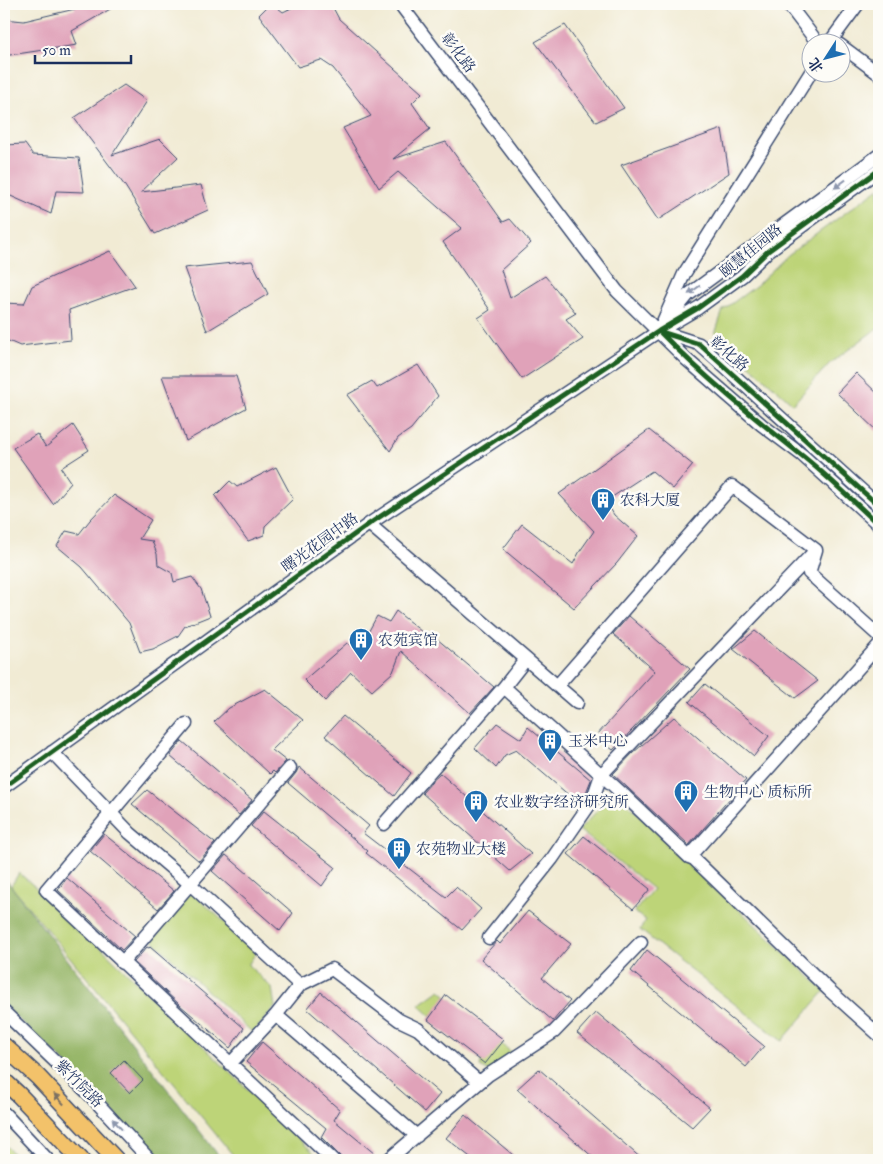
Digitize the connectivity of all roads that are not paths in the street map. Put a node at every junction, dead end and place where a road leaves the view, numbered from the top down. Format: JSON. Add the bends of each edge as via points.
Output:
{"nodes":[{"id":1,"x":400,"y":4,"type":"edge"},
{"id":2,"x":788,"y":4,"type":"edge"},
{"id":3,"x":858,"y":4,"type":"edge"},
{"id":4,"x":809,"y":32,"type":"edge"},
{"id":5,"x":841,"y":32,"type":"edge"},
{"id":6,"x":850,"y":53,"type":"edge"},
{"id":7,"x":879,"y":74,"type":"edge"},
{"id":8,"x":804,"y":82,"type":"edge"},
{"id":9,"x":879,"y":155,"type":"edge"},
{"id":10,"x":879,"y":170,"type":"edge"},
{"id":11,"x":659,"y":331,"type":"junction"},
{"id":12,"x":879,"y":506,"type":"edge"},
{"id":13,"x":369,"y":524,"type":"junction"},
{"id":14,"x":879,"y":525,"type":"edge"},
{"id":15,"x":816,"y":550,"type":"junction"},
{"id":16,"x":879,"y":636,"type":"edge"},
{"id":17,"x":879,"y":646,"type":"edge"},
{"id":18,"x":526,"y":659,"type":"junction"},
{"id":19,"x":557,"y":686,"type":"junction"},
{"id":20,"x":504,"y":687,"type":"junction"},
{"id":21,"x":577,"y":703,"type":"dead end"},
{"id":22,"x":186,"y":724,"type":"dead end"},
{"id":23,"x":52,"y":752,"type":"junction"},
{"id":24,"x":290,"y":768,"type":"dead end"},
{"id":25,"x":601,"y":775,"type":"junction"},
{"id":26,"x":4,"y":787,"type":"edge"},
{"id":27,"x":110,"y":812,"type":"junction"},
{"id":28,"x":384,"y":824,"type":"dead end"},
{"id":29,"x":689,"y":857,"type":"junction"},
{"id":30,"x":190,"y":884,"type":"junction"},
{"id":31,"x":489,"y":938,"type":"dead end"},
{"id":32,"x":640,"y":942,"type":"dead end"},
{"id":33,"x":122,"y":963,"type":"junction"},
{"id":34,"x":300,"y":985,"type":"junction"},
{"id":35,"x":4,"y":1012,"type":"edge"},
{"id":36,"x":276,"y":1015,"type":"junction"},
{"id":37,"x":879,"y":1035,"type":"edge"},
{"id":38,"x":4,"y":1046,"type":"edge"},
{"id":39,"x":230,"y":1064,"type":"junction"},
{"id":40,"x":4,"y":1081,"type":"edge"},
{"id":41,"x":479,"y":1082,"type":"junction"},
{"id":42,"x":4,"y":1114,"type":"edge"},
{"id":43,"x":417,"y":1136,"type":"junction"},
{"id":44,"x":111,"y":1154,"type":"edge"},
{"id":45,"x":48,"y":1160,"type":"edge"},
{"id":46,"x":81,"y":1160,"type":"edge"},
{"id":47,"x":131,"y":1160,"type":"edge"},
{"id":48,"x":150,"y":1160,"type":"edge"},
{"id":49,"x":333,"y":1160,"type":"edge"},
{"id":50,"x":388,"y":1160,"type":"edge"}],
"edges":[{"from":1,"to":11,"type":"street","name":"彰化路","via":[[617,291]]},
{"from":2,"to":4,"type":"street"},
{"from":3,"to":5,"type":"street"},
{"from":6,"to":7,"type":"street"},
{"from":8,"to":11,"type":"street","via":[[684,274]]},
{"from":9,"to":11,"type":"street","name":"颐慧佳园路","one_way":true,"via":[[688,295]]},
{"from":10,"to":11,"type":"street","name":"颐慧佳园路","via":[[768,251],[735,282]]},
{"from":11,"to":12,"type":"street","name":"彰化路","via":[[699,344]]},
{"from":11,"to":13,"type":"street","name":"曙光花园中路"},
{"from":11,"to":14,"type":"street","name":"彰化路","via":[[686,359],[802,455]]},
{"from":13,"to":18,"type":"street"},
{"from":13,"to":23,"type":"street","name":"曙光花园中路"},
{"from":15,"to":16,"type":"street","via":[[809,573]]},
{"from":15,"to":19,"type":"street","via":[[732,486]]},
{"from":15,"to":25,"type":"street"},
{"from":17,"to":29,"type":"street"},
{"from":18,"to":19,"type":"street"},
{"from":18,"to":20,"type":"street"},
{"from":19,"to":21,"type":"street"},
{"from":20,"to":25,"type":"street"},
{"from":20,"to":28,"type":"street"},
{"from":22,"to":27,"type":"street"},
{"from":23,"to":26,"type":"street","name":"曙光花园中路"},
{"from":23,"to":27,"type":"street"},
{"from":24,"to":30,"type":"street"},
{"from":25,"to":29,"type":"street"},
{"from":25,"to":31,"type":"street","via":[[592,801],[557,852]]},
{"from":27,"to":30,"type":"street","via":[[130,834]]},
{"from":27,"to":33,"type":"street","via":[[46,890]]},
{"from":29,"to":37,"type":"street"},
{"from":30,"to":33,"type":"street"},
{"from":30,"to":34,"type":"street"},
{"from":32,"to":41,"type":"street","via":[[554,1032]]},
{"from":33,"to":39,"type":"street"},
{"from":34,"to":36,"type":"street"},
{"from":34,"to":41,"type":"street","via":[[332,969],[399,1020],[418,1029]]},
{"from":48,"to":35,"type":"street","name":"紫竹院路","one_way":true,"via":[[87,1092]]},
{"from":36,"to":39,"type":"street"},
{"from":36,"to":43,"type":"street"},
{"from":44,"to":38,"type":"main road","name":"紫竹院路","one_way":true},
{"from":39,"to":49,"type":"street"},
{"from":40,"to":46,"type":"main road"},
{"from":41,"to":43,"type":"street"},
{"from":42,"to":45,"type":"street"},
{"from":43,"to":50,"type":"street"},
{"from":44,"to":47,"type":"main road"}]}
